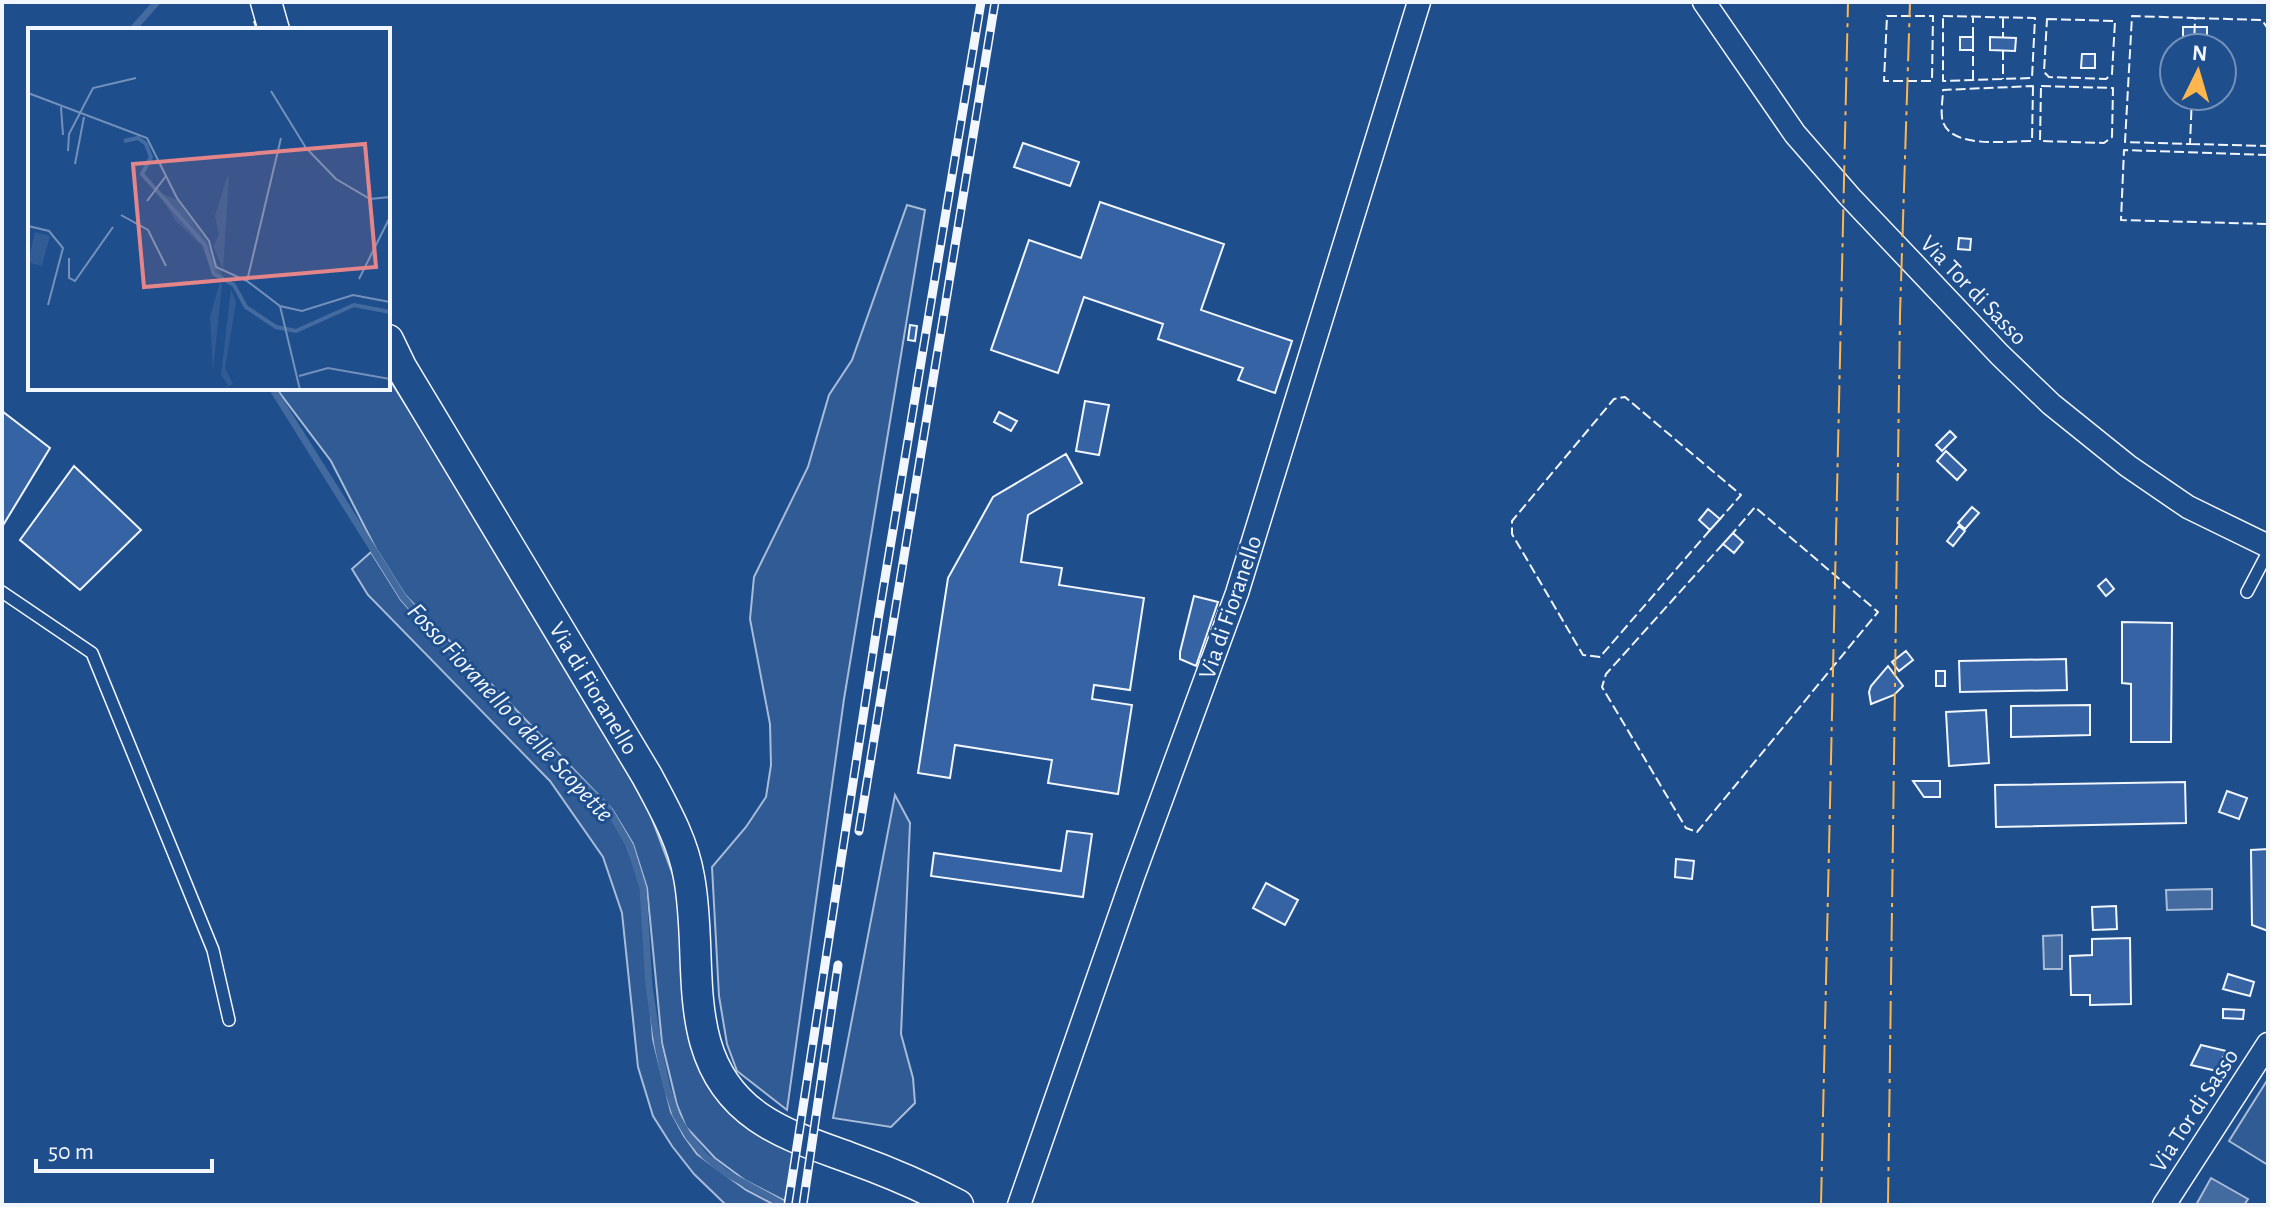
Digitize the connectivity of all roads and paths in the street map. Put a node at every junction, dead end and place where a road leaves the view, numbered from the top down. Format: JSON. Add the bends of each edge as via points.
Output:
{"nodes":[{"id":1,"x":266,"y":2,"type":"edge"},
{"id":2,"x":1419,"y":2,"type":"edge"},
{"id":3,"x":1704,"y":2,"type":"edge"},
{"id":4,"x":273,"y":28,"type":"edge"},
{"id":5,"x":390,"y":344,"type":"edge"},
{"id":6,"x":2268,"y":549,"type":"edge"},
{"id":7,"x":2,"y":592,"type":"edge"},
{"id":8,"x":2247,"y":592,"type":"dead end"},
{"id":9,"x":229,"y":1020,"type":"dead end"},
{"id":10,"x":2268,"y":1044,"type":"edge"},
{"id":11,"x":958,"y":1205,"type":"edge"},
{"id":12,"x":1019,"y":1205,"type":"edge"},
{"id":13,"x":2164,"y":1205,"type":"edge"}],
"edges":[{"from":1,"to":4,"type":"street"},
{"from":2,"to":12,"type":"street","name":"Via di Fioranello","via":[[1237,593]]},
{"from":3,"to":6,"type":"street","name":"Via Tor di Sasso","via":[[1795,134],[2000,355],[2128,466],[2188,507]]},
{"from":5,"to":11,"type":"street","name":"Via di Fioranello","via":[[669,818],[689,872],[697,995],[717,1075],[740,1103],[774,1127]]},
{"from":6,"to":8,"type":"lane"},
{"from":7,"to":9,"type":"lane","via":[[92,653],[213,950]]},
{"from":10,"to":13,"type":"street","name":"Via Tor di Sasso"}]}
